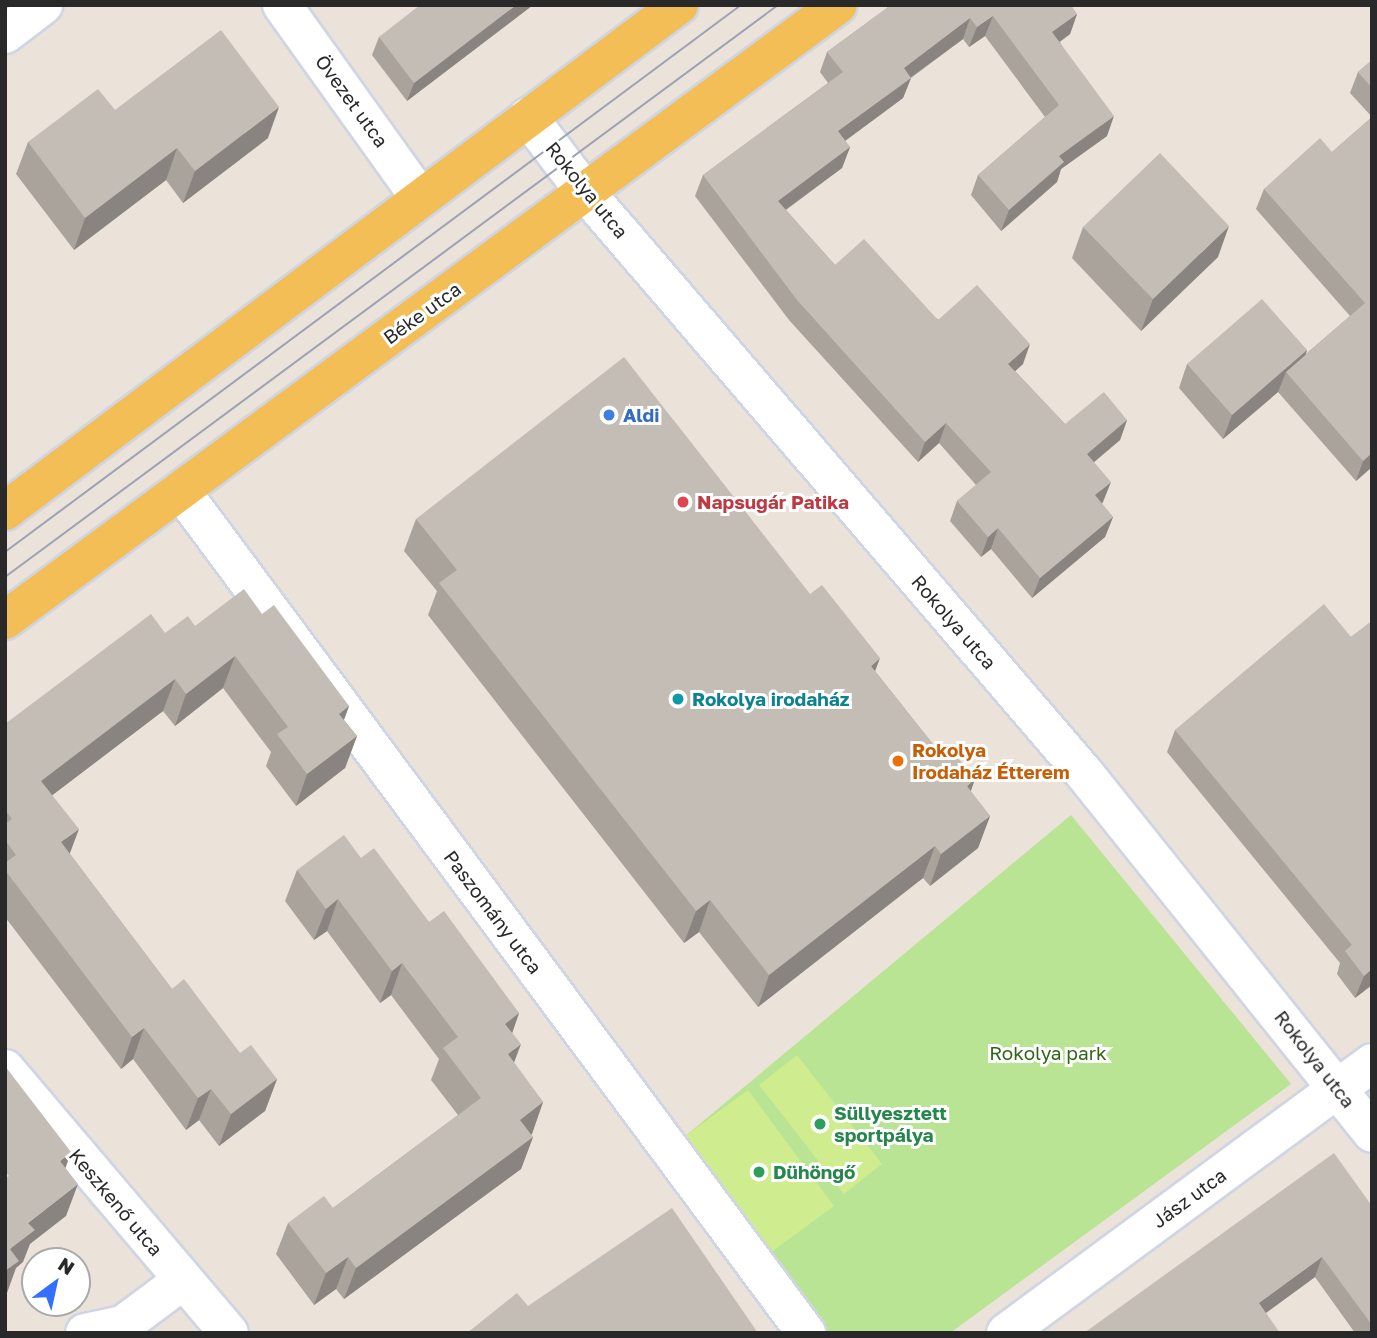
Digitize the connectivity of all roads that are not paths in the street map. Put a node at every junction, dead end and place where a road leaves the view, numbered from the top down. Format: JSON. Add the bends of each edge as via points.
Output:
{"nodes":[{"id":1,"x":43,"y":5,"type":"edge"},
{"id":2,"x":282,"y":5,"type":"edge"},
{"id":3,"x":679,"y":5,"type":"edge"},
{"id":4,"x":838,"y":5,"type":"edge"},
{"id":5,"x":5,"y":34,"type":"edge"},
{"id":6,"x":528,"y":117,"type":"junction"},
{"id":7,"x":586,"y":193,"type":"junction"},
{"id":8,"x":421,"y":198,"type":"junction"},
{"id":9,"x":181,"y":491,"type":"junction"},
{"id":10,"x":5,"y":511,"type":"edge"},
{"id":11,"x":5,"y":620,"type":"edge"},
{"id":12,"x":1372,"y":1063,"type":"edge"},
{"id":13,"x":5,"y":1069,"type":"edge"},
{"id":14,"x":1339,"y":1088,"type":"junction"},
{"id":15,"x":1372,"y":1133,"type":"edge"},
{"id":16,"x":182,"y":1280,"type":"junction"},
{"id":17,"x":85,"y":1333,"type":"edge"},
{"id":18,"x":229,"y":1333,"type":"edge"},
{"id":19,"x":806,"y":1333,"type":"edge"},
{"id":20,"x":1006,"y":1333,"type":"edge"}],
"edges":[{"from":1,"to":5,"type":"street"},
{"from":2,"to":8,"type":"street","name":"Övezet utca"},
{"from":3,"to":6,"type":"main road"},
{"from":4,"to":7,"type":"main road","name":"Béke utca"},
{"from":6,"to":7,"type":"street","name":"Rokolya utca"},
{"from":6,"to":8,"type":"main road"},
{"from":7,"to":9,"type":"main road","name":"Béke utca"},
{"from":7,"to":14,"type":"street","name":"Rokolya utca","via":[[1084,773]]},
{"from":8,"to":10,"type":"main road"},
{"from":9,"to":11,"type":"main road","name":"Béke utca"},
{"from":9,"to":19,"type":"street","name":"Paszomány utca"},
{"from":12,"to":14,"type":"street","name":"Jász utca"},
{"from":13,"to":16,"type":"street","name":"Keszkenő utca"},
{"from":14,"to":15,"type":"street","name":"Rokolya utca"},
{"from":14,"to":20,"type":"street","name":"Jász utca"},
{"from":16,"to":17,"type":"street","via":[[123,1325]]},
{"from":16,"to":18,"type":"street","name":"Keszkenő utca"}]}
